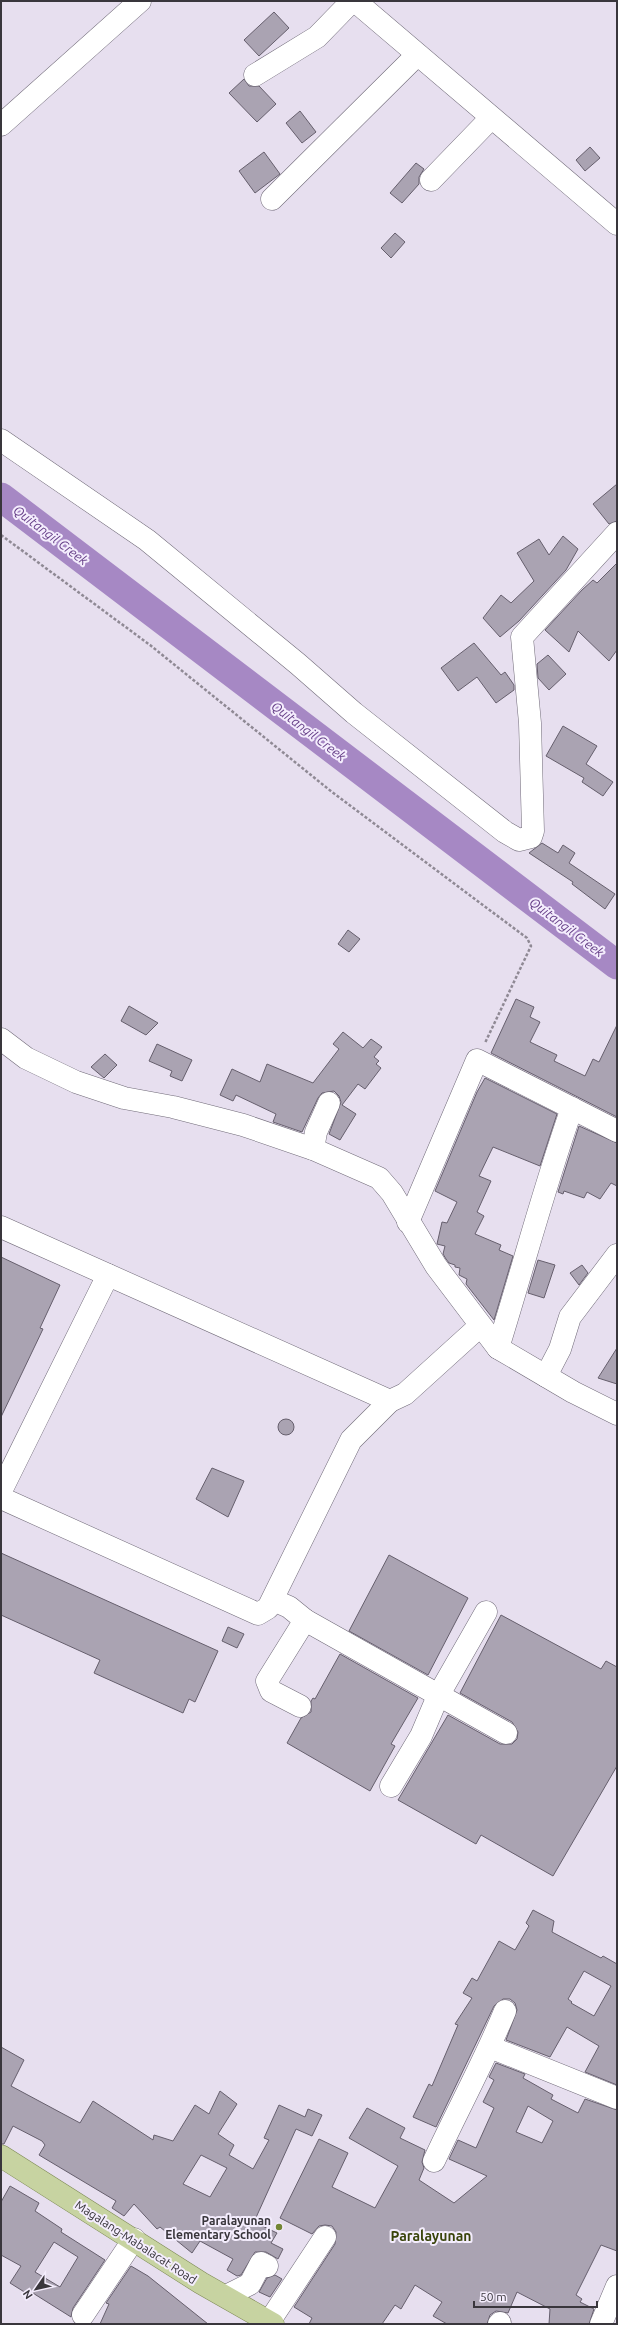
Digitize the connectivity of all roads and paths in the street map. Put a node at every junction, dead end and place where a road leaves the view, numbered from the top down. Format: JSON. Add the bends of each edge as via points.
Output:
{"nodes":[{"id":1,"x":140,"y":1,"type":"edge"},
{"id":2,"x":354,"y":1,"type":"edge"},
{"id":3,"x":416,"y":55,"type":"junction"},
{"id":4,"x":255,"y":75,"type":"dead end"},
{"id":5,"x":491,"y":118,"type":"junction"},
{"id":6,"x":1,"y":125,"type":"edge"},
{"id":7,"x":431,"y":180,"type":"dead end"},
{"id":8,"x":272,"y":199,"type":"dead end"},
{"id":9,"x":617,"y":224,"type":"edge"},
{"id":10,"x":1,"y":440,"type":"edge"},
{"id":11,"x":617,"y":534,"type":"edge"},
{"id":12,"x":1,"y":535,"type":"edge"},
{"id":13,"x":1,"y":1038,"type":"edge"},
{"id":14,"x":476,"y":1060,"type":"junction"},
{"id":15,"x":329,"y":1103,"type":"dead end"},
{"id":16,"x":572,"y":1108,"type":"junction"},
{"id":17,"x":617,"y":1131,"type":"edge"},
{"id":18,"x":313,"y":1149,"type":"junction"},
{"id":19,"x":408,"y":1222,"type":"junction"},
{"id":20,"x":1,"y":1227,"type":"edge"},
{"id":21,"x":617,"y":1255,"type":"edge"},
{"id":22,"x":108,"y":1275,"type":"junction"},
{"id":23,"x":480,"y":1326,"type":"junction"},
{"id":24,"x":498,"y":1348,"type":"junction"},
{"id":25,"x":546,"y":1376,"type":"junction"},
{"id":26,"x":390,"y":1401,"type":"junction"},
{"id":27,"x":617,"y":1414,"type":"edge"},
{"id":28,"x":1,"y":1490,"type":"edge"},
{"id":29,"x":1,"y":1498,"type":"edge"},
{"id":30,"x":273,"y":1600,"type":"junction"},
{"id":31,"x":486,"y":1612,"type":"dead end"},
{"id":32,"x":304,"y":1620,"type":"junction"},
{"id":33,"x":438,"y":1696,"type":"junction"},
{"id":34,"x":300,"y":1706,"type":"dead end"},
{"id":35,"x":506,"y":1733,"type":"dead end"},
{"id":36,"x":391,"y":1786,"type":"dead end"},
{"id":37,"x":505,"y":2011,"type":"dead end"},
{"id":38,"x":490,"y":2047,"type":"junction"},
{"id":39,"x":617,"y":2098,"type":"edge"},
{"id":40,"x":1,"y":2156,"type":"edge"},
{"id":41,"x":434,"y":2161,"type":"dead end"},
{"id":42,"x":325,"y":2237,"type":"dead end"},
{"id":43,"x":134,"y":2239,"type":"junction"},
{"id":44,"x":267,"y":2266,"type":"dead end"},
{"id":45,"x":617,"y":2286,"type":"edge"},
{"id":46,"x":226,"y":2296,"type":"junction"},
{"id":47,"x":83,"y":2315,"type":"dead end"},
{"id":48,"x":271,"y":2323,"type":"edge"},
{"id":49,"x":601,"y":2324,"type":"edge"}],
"edges":[{"from":1,"to":6,"type":"street"},
{"from":2,"to":3,"type":"street"},
{"from":2,"to":4,"type":"street","via":[[318,38]]},
{"from":3,"to":5,"type":"street"},
{"from":3,"to":8,"type":"street"},
{"from":5,"to":7,"type":"street"},
{"from":5,"to":9,"type":"street"},
{"from":10,"to":11,"type":"street","via":[[147,540],[354,713],[505,832],[519,840],[531,837],[533,831],[530,723],[522,637]]},
{"from":12,"to":14,"type":"path","via":[[150,645],[332,792],[527,938],[531,946]]},
{"from":13,"to":18,"type":"street","via":[[26,1058],[76,1082],[124,1098],[173,1107],[243,1125]]},
{"from":14,"to":16,"type":"street"},
{"from":14,"to":19,"type":"street"},
{"from":15,"to":18,"type":"street","via":[[316,1132]]},
{"from":16,"to":17,"type":"street"},
{"from":16,"to":24,"type":"street","via":[[552,1164]]},
{"from":18,"to":19,"type":"street","via":[[379,1178],[392,1193]]},
{"from":19,"to":23,"type":"street","via":[[436,1266]]},
{"from":20,"to":22,"type":"street"},
{"from":21,"to":25,"type":"street","via":[[570,1317],[560,1349]]},
{"from":22,"to":26,"type":"street"},
{"from":22,"to":28,"type":"street"},
{"from":23,"to":24,"type":"street"},
{"from":23,"to":26,"type":"street","via":[[405,1394]]},
{"from":24,"to":25,"type":"street"},
{"from":25,"to":27,"type":"street"},
{"from":26,"to":30,"type":"street","via":[[352,1440]]},
{"from":29,"to":30,"type":"street","via":[[258,1614],[268,1608]]},
{"from":30,"to":32,"type":"street","via":[[289,1606]]},
{"from":31,"to":33,"type":"street"},
{"from":32,"to":33,"type":"street"},
{"from":32,"to":34,"type":"street","via":[[267,1681],[271,1691]]},
{"from":33,"to":35,"type":"street"},
{"from":33,"to":36,"type":"street","via":[[421,1736]]},
{"from":37,"to":38,"type":"street"},
{"from":38,"to":39,"type":"street"},
{"from":38,"to":41,"type":"street"},
{"from":40,"to":43,"type":"main road","name":"Magalang-Mabalacat Road"},
{"from":42,"to":48,"type":"street"},
{"from":43,"to":46,"type":"main road","name":"Magalang-Mabalacat Road","via":[[201,2283]]},
{"from":43,"to":47,"type":"street"},
{"from":44,"to":46,"type":"street","via":[[261,2263],[250,2284]]},
{"from":45,"to":49,"type":"street"},
{"from":46,"to":48,"type":"main road","name":"Magalang-Mabalacat Road"}]}
